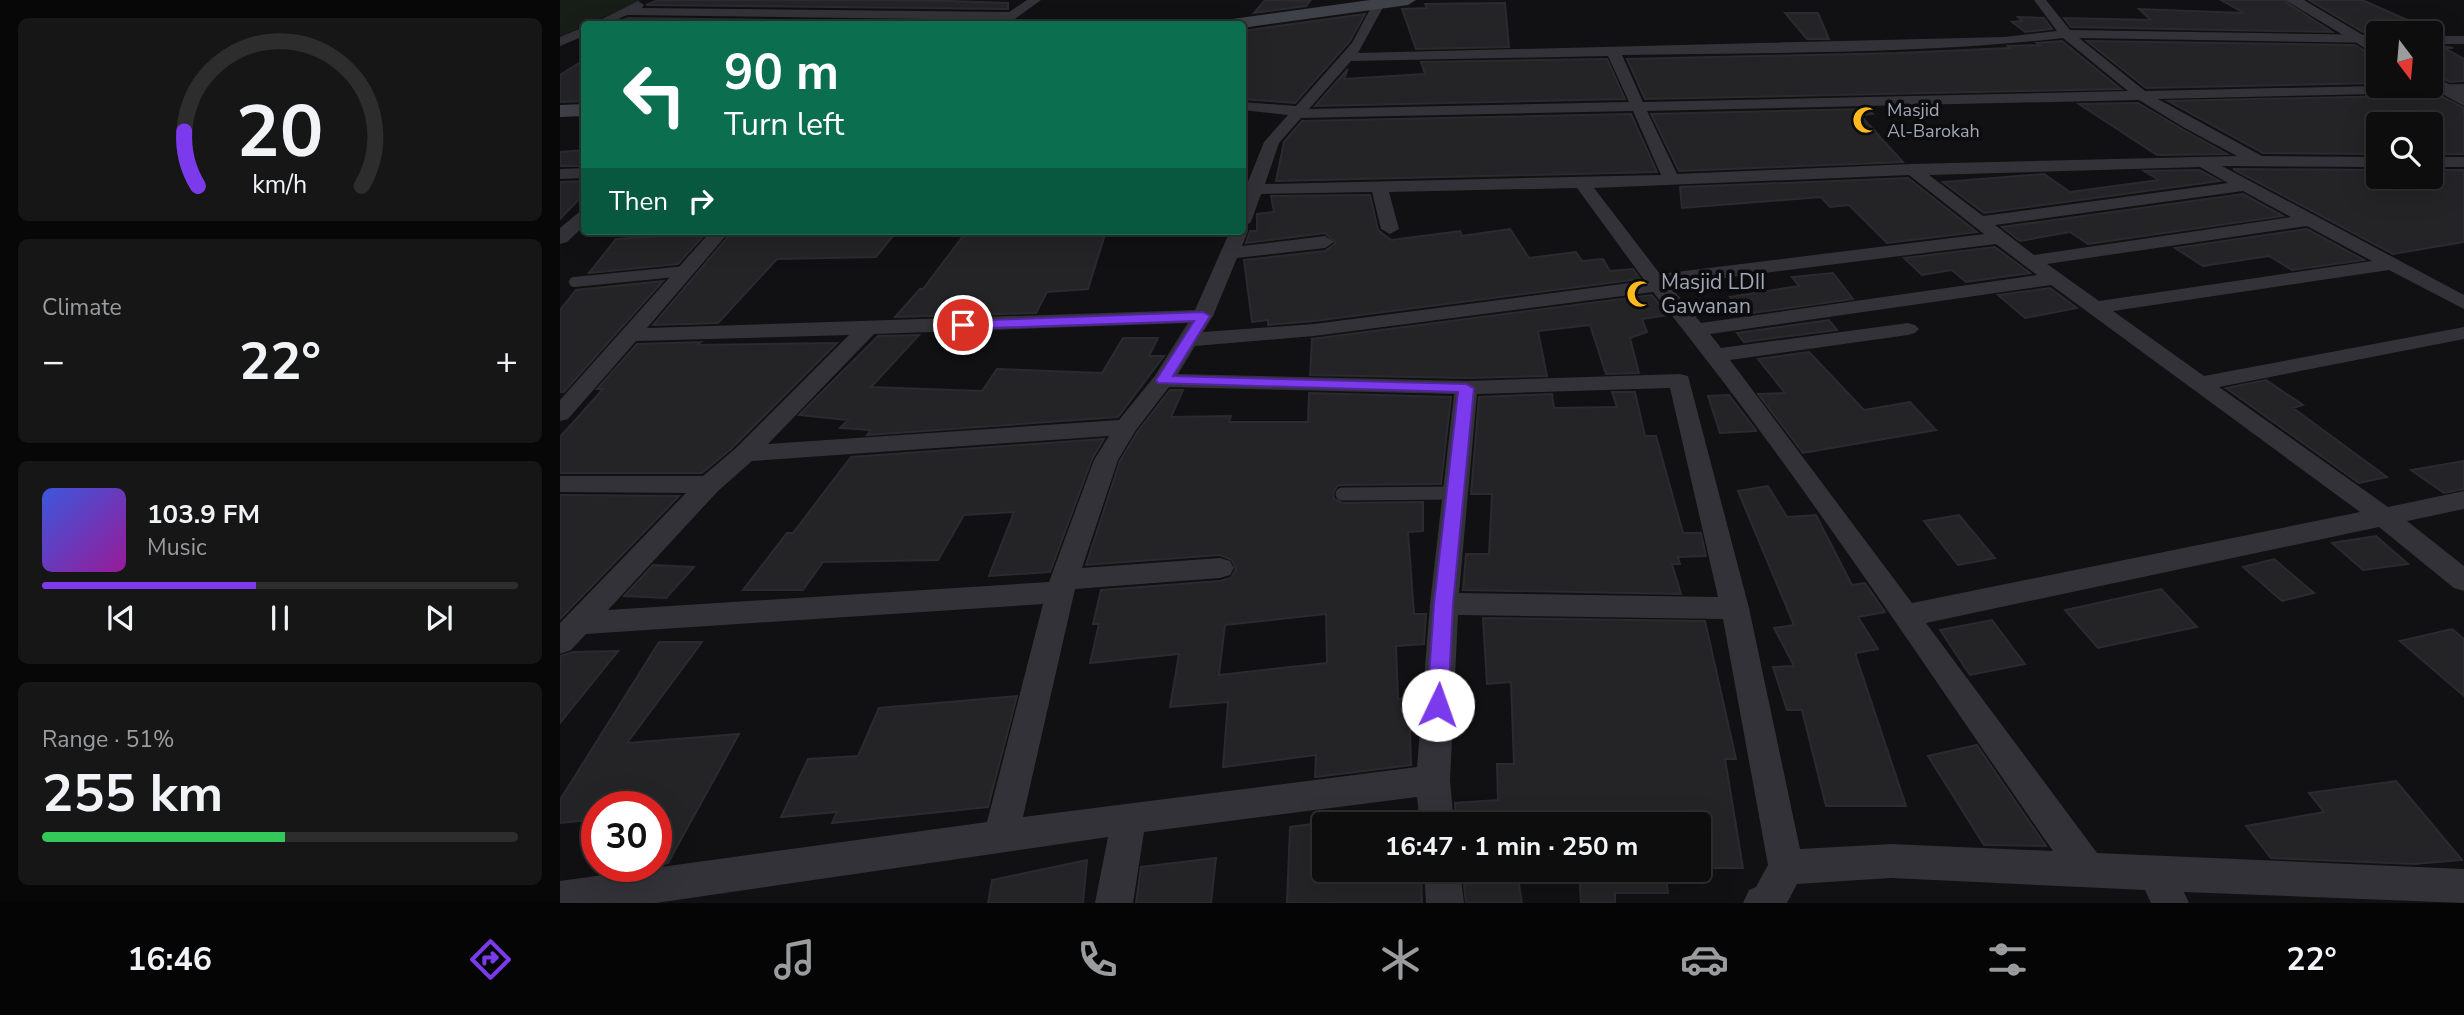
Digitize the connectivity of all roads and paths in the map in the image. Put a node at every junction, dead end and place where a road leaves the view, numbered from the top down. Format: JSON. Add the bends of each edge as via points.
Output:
{"nodes":[{"id":1,"x":649,"y":0,"type":"edge"},
{"id":2,"x":1035,"y":0,"type":"edge"},
{"id":3,"x":1408,"y":0,"type":"edge"},
{"id":4,"x":2040,"y":0,"type":"edge"},
{"id":5,"x":2293,"y":0,"type":"edge"},
{"id":6,"x":1377,"y":1,"type":"edge"},
{"id":7,"x":625,"y":12,"type":"junction"},
{"id":8,"x":1005,"y":20,"type":"edge"},
{"id":9,"x":605,"y":21,"type":"edge"},
{"id":10,"x":1246,"y":22,"type":"edge"},
{"id":11,"x":2066,"y":34,"type":"junction"},
{"id":12,"x":2357,"y":38,"type":"junction"},
{"id":13,"x":2366,"y":38,"type":"edge"},
{"id":14,"x":2443,"y":40,"type":"edge"},
{"id":15,"x":2464,"y":40,"type":"edge"},
{"id":16,"x":1918,"y":44,"type":"junction"},
{"id":17,"x":2366,"y":44,"type":"edge"},
{"id":18,"x":1613,"y":51,"type":"junction"},
{"id":19,"x":1933,"y":56,"type":"dead end"},
{"id":20,"x":1348,"y":57,"type":"junction"},
{"id":21,"x":2447,"y":86,"type":"edge"},
{"id":22,"x":2143,"y":96,"type":"junction"},
{"id":23,"x":2464,"y":100,"type":"edge"},
{"id":24,"x":1640,"y":106,"type":"junction"},
{"id":25,"x":1246,"y":107,"type":"edge"},
{"id":26,"x":581,"y":110,"type":"edge"},
{"id":27,"x":560,"y":111,"type":"edge"},
{"id":28,"x":1297,"y":113,"type":"junction"},
{"id":29,"x":2202,"y":161,"type":"junction"},
{"id":30,"x":2259,"y":162,"type":"junction"},
{"id":31,"x":2366,"y":162,"type":"edge"},
{"id":32,"x":2443,"y":162,"type":"edge"},
{"id":33,"x":2464,"y":162,"type":"edge"},
{"id":34,"x":1911,"y":169,"type":"junction"},
{"id":35,"x":581,"y":173,"type":"edge"},
{"id":36,"x":560,"y":174,"type":"edge"},
{"id":37,"x":1671,"y":180,"type":"junction"},
{"id":38,"x":1582,"y":183,"type":"junction"},
{"id":39,"x":2248,"y":185,"type":"junction"},
{"id":40,"x":1379,"y":187,"type":"junction"},
{"id":41,"x":1249,"y":196,"type":"edge"},
{"id":42,"x":581,"y":220,"type":"edge"},
{"id":43,"x":2309,"y":220,"type":"junction"},
{"id":44,"x":1390,"y":229,"type":"dead end"},
{"id":45,"x":1989,"y":230,"type":"junction"},
{"id":46,"x":718,"y":235,"type":"edge"},
{"id":47,"x":1238,"y":235,"type":"edge"},
{"id":48,"x":560,"y":238,"type":"edge"},
{"id":49,"x":1325,"y":242,"type":"dead end"},
{"id":50,"x":1232,"y":253,"type":"junction"},
{"id":51,"x":2030,"y":261,"type":"junction"},
{"id":52,"x":2391,"y":264,"type":"junction"},
{"id":53,"x":686,"y":271,"type":"junction"},
{"id":54,"x":2054,"y":279,"type":"junction"},
{"id":55,"x":574,"y":282,"type":"dead end"},
{"id":56,"x":1657,"y":283,"type":"junction"},
{"id":57,"x":2464,"y":303,"type":"edge"},
{"id":58,"x":2095,"y":308,"type":"junction"},
{"id":59,"x":1203,"y":316,"type":"junction"},
{"id":60,"x":868,"y":328,"type":"junction"},
{"id":61,"x":1908,"y":329,"type":"dead end"},
{"id":62,"x":1695,"y":330,"type":"junction"},
{"id":63,"x":2464,"y":333,"type":"edge"},
{"id":64,"x":630,"y":335,"type":"junction"},
{"id":65,"x":1188,"y":340,"type":"junction"},
{"id":66,"x":1716,"y":355,"type":"junction"},
{"id":67,"x":1163,"y":380,"type":"junction"},
{"id":68,"x":2198,"y":384,"type":"junction"},
{"id":69,"x":1466,"y":388,"type":"junction"},
{"id":70,"x":560,"y":414,"type":"edge"},
{"id":71,"x":1126,"y":427,"type":"junction"},
{"id":72,"x":745,"y":454,"type":"junction"},
{"id":73,"x":560,"y":484,"type":"edge"},
{"id":74,"x":709,"y":485,"type":"junction"},
{"id":75,"x":1457,"y":493,"type":"junction"},
{"id":76,"x":1342,"y":494,"type":"dead end"},
{"id":77,"x":2464,"y":500,"type":"edge"},
{"id":78,"x":2384,"y":517,"type":"junction"},
{"id":79,"x":1220,"y":568,"type":"dead end"},
{"id":80,"x":2464,"y":581,"type":"edge"},
{"id":81,"x":1062,"y":586,"type":"junction"},
{"id":82,"x":1444,"y":604,"type":"junction"},
{"id":83,"x":1735,"y":608,"type":"junction"},
{"id":84,"x":1905,"y":616,"type":"junction"},
{"id":85,"x":570,"y":633,"type":"edge"},
{"id":86,"x":1433,"y":780,"type":"junction"},
{"id":87,"x":1436,"y":812,"type":"edge"},
{"id":88,"x":1129,"y":818,"type":"junction"},
{"id":89,"x":1000,"y":837,"type":"junction"},
{"id":90,"x":1786,"y":867,"type":"junction"},
{"id":91,"x":2089,"y":872,"type":"junction"},
{"id":92,"x":1442,"y":882,"type":"edge"},
{"id":93,"x":2464,"y":887,"type":"edge"},
{"id":94,"x":2164,"y":889,"type":"edge"},
{"id":95,"x":2310,"y":892,"type":"edge"},
{"id":96,"x":560,"y":899,"type":"edge"},
{"id":97,"x":1114,"y":903,"type":"edge"},
{"id":98,"x":1445,"y":903,"type":"edge"},
{"id":99,"x":1762,"y":903,"type":"edge"}],
"edges":[{"from":1,"to":7,"type":"street"},
{"from":2,"to":8,"type":"street"},
{"from":3,"to":6,"type":"main road"},
{"from":4,"to":11,"type":"street"},
{"from":5,"to":12,"type":"street"},
{"from":6,"to":10,"type":"main road"},
{"from":6,"to":20,"type":"street"},
{"from":7,"to":8,"type":"street"},
{"from":7,"to":9,"type":"street"},
{"from":11,"to":12,"type":"street"},
{"from":11,"to":16,"type":"street"},
{"from":11,"to":22,"type":"street"},
{"from":12,"to":13,"type":"street"},
{"from":12,"to":17,"type":"street"},
{"from":14,"to":15,"type":"street"},
{"from":16,"to":18,"type":"street"},
{"from":16,"to":19,"type":"street"},
{"from":18,"to":20,"type":"street"},
{"from":18,"to":24,"type":"street"},
{"from":20,"to":28,"type":"street"},
{"from":21,"to":22,"type":"street"},
{"from":21,"to":23,"type":"street"},
{"from":22,"to":24,"type":"street"},
{"from":22,"to":30,"type":"street"},
{"from":24,"to":28,"type":"street"},
{"from":24,"to":37,"type":"street"},
{"from":25,"to":28,"type":"street"},
{"from":26,"to":27,"type":"main road"},
{"from":28,"to":41,"type":"street","via":[[1272,142]]},
{"from":29,"to":30,"type":"street"},
{"from":29,"to":34,"type":"street"},
{"from":29,"to":39,"type":"street"},
{"from":30,"to":31,"type":"street"},
{"from":32,"to":33,"type":"street"},
{"from":34,"to":37,"type":"street"},
{"from":34,"to":45,"type":"street"},
{"from":35,"to":36,"type":"street"},
{"from":37,"to":38,"type":"street"},
{"from":38,"to":40,"type":"street"},
{"from":38,"to":56,"type":"street"},
{"from":39,"to":43,"type":"street"},
{"from":39,"to":45,"type":"street"},
{"from":40,"to":41,"type":"street"},
{"from":40,"to":44,"type":"street"},
{"from":42,"to":48,"type":"street"},
{"from":43,"to":51,"type":"street"},
{"from":43,"to":52,"type":"street"},
{"from":45,"to":51,"type":"street"},
{"from":45,"to":56,"type":"street"},
{"from":46,"to":53,"type":"street"},
{"from":47,"to":50,"type":"street"},
{"from":49,"to":50,"type":"street"},
{"from":50,"to":59,"type":"street"},
{"from":51,"to":54,"type":"street"},
{"from":52,"to":57,"type":"street"},
{"from":52,"to":58,"type":"street"},
{"from":53,"to":55,"type":"lane"},
{"from":53,"to":64,"type":"street"},
{"from":54,"to":58,"type":"street"},
{"from":54,"to":62,"type":"street"},
{"from":56,"to":62,"type":"street"},
{"from":56,"to":65,"type":"street","via":[[1314,330]]},
{"from":58,"to":68,"type":"street"},
{"from":59,"to":60,"type":"street"},
{"from":59,"to":65,"type":"street"},
{"from":60,"to":64,"type":"street"},
{"from":60,"to":72,"type":"street"},
{"from":61,"to":66,"type":"street"},
{"from":62,"to":66,"type":"street"},
{"from":63,"to":68,"type":"street"},
{"from":64,"to":70,"type":"street"},
{"from":65,"to":67,"type":"street"},
{"from":66,"to":84,"type":"street"},
{"from":67,"to":69,"type":"street"},
{"from":67,"to":71,"type":"street"},
{"from":68,"to":78,"type":"street"},
{"from":69,"to":75,"type":"street"},
{"from":69,"to":83,"type":"street","via":[[1680,381]]},
{"from":71,"to":72,"type":"street"},
{"from":71,"to":81,"type":"street","via":[[1105,460]]},
{"from":72,"to":74,"type":"street"},
{"from":73,"to":74,"type":"street"},
{"from":74,"to":85,"type":"street"},
{"from":75,"to":76,"type":"lane"},
{"from":75,"to":82,"type":"street"},
{"from":77,"to":78,"type":"street"},
{"from":78,"to":80,"type":"street"},
{"from":78,"to":84,"type":"street"},
{"from":79,"to":81,"type":"street"},
{"from":81,"to":85,"type":"street"},
{"from":81,"to":89,"type":"street"},
{"from":82,"to":83,"type":"street"},
{"from":82,"to":86,"type":"street"},
{"from":83,"to":90,"type":"street"},
{"from":84,"to":91,"type":"street"},
{"from":86,"to":87,"type":"street"},
{"from":86,"to":88,"type":"street"},
{"from":88,"to":89,"type":"street"},
{"from":88,"to":97,"type":"street"},
{"from":89,"to":96,"type":"street"},
{"from":90,"to":91,"type":"street","via":[[1891,861]]},
{"from":90,"to":99,"type":"street","via":[[1769,900]]},
{"from":91,"to":94,"type":"street"},
{"from":92,"to":98,"type":"street"},
{"from":93,"to":95,"type":"street"},
{"from":94,"to":95,"type":"street"}]}
